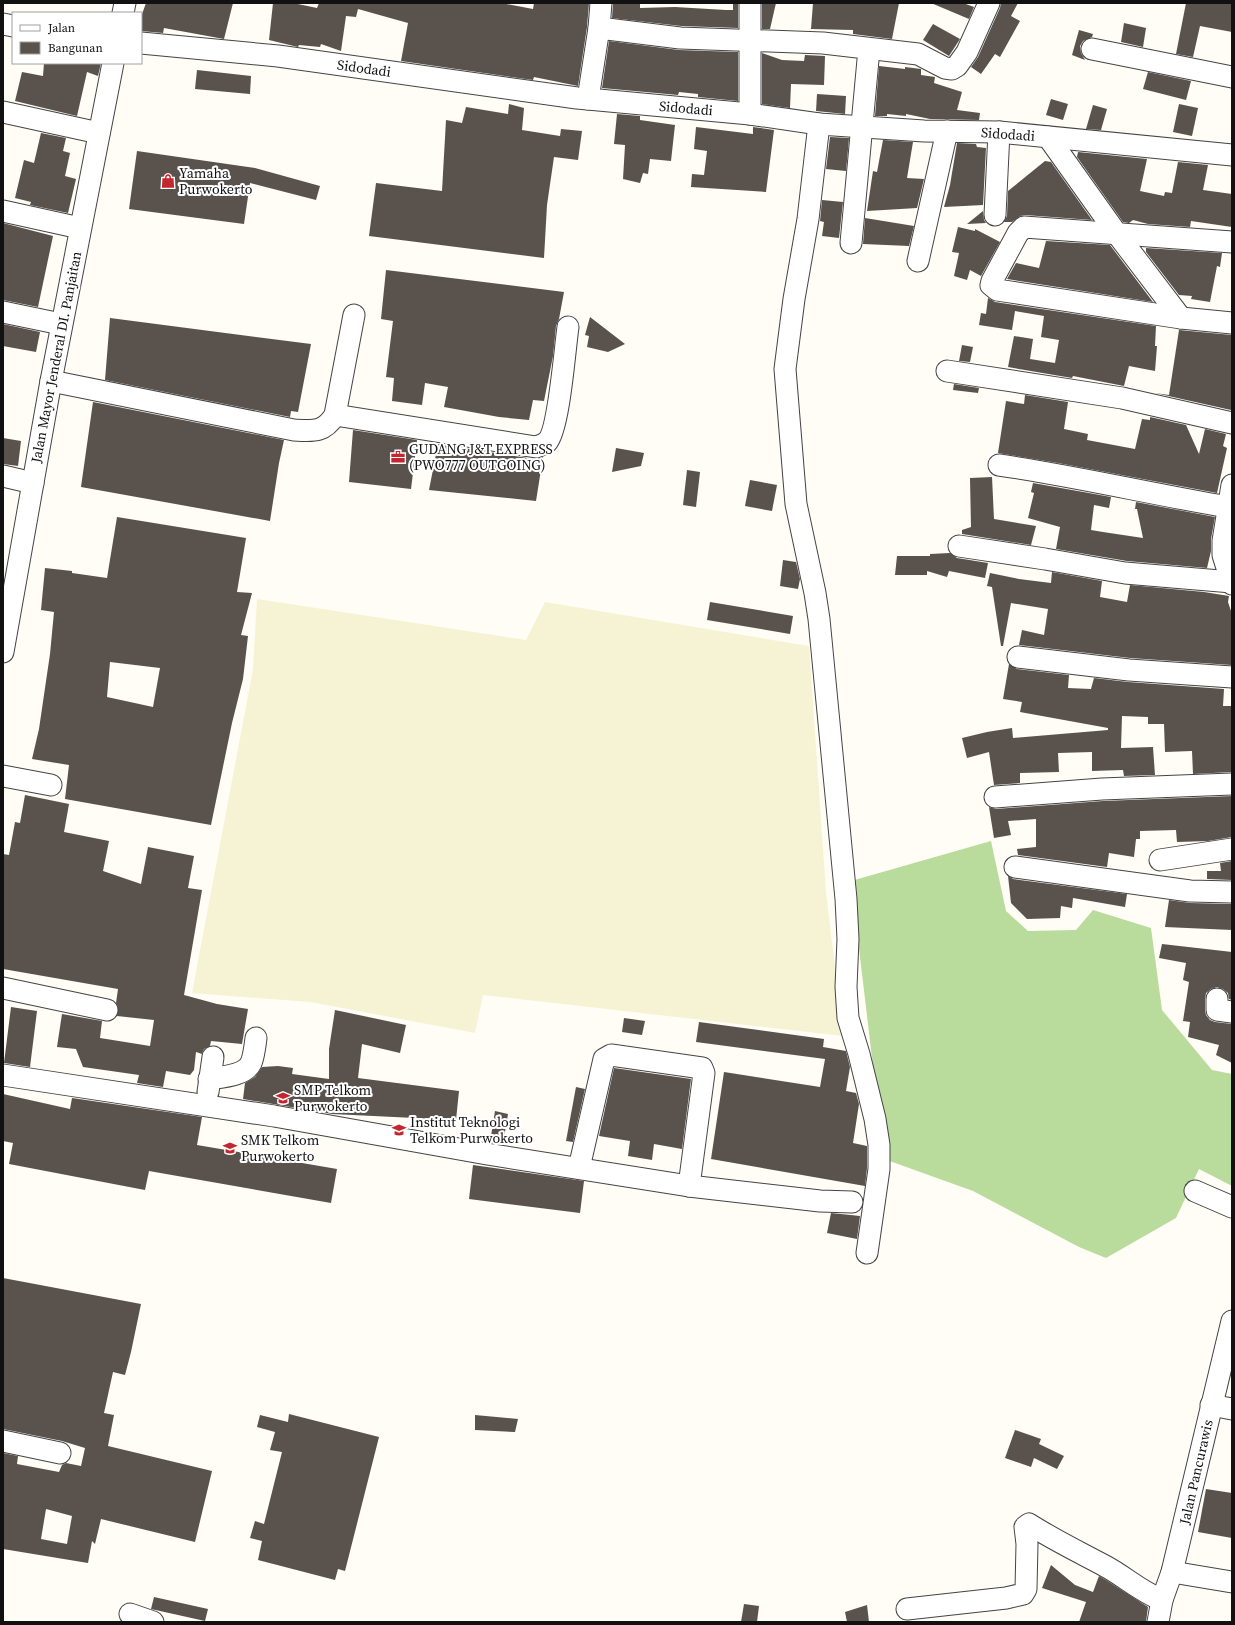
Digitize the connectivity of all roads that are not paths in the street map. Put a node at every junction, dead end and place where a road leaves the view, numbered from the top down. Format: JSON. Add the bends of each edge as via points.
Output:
{"nodes":[{"id":1,"x":601,"y":3,"type":"edge"},
{"id":2,"x":750,"y":3,"type":"edge"},
{"id":3,"x":989,"y":3,"type":"edge"},
{"id":4,"x":600,"y":28,"type":"junction"},
{"id":5,"x":750,"y":40,"type":"junction"},
{"id":6,"x":142,"y":43,"type":"edge"},
{"id":7,"x":869,"y":49,"type":"junction"},
{"id":8,"x":1092,"y":49,"type":"dead end"},
{"id":9,"x":113,"y":64,"type":"edge"},
{"id":10,"x":1232,"y":77,"type":"edge"},
{"id":11,"x":588,"y":99,"type":"junction"},
{"id":12,"x":3,"y":112,"type":"edge"},
{"id":13,"x":750,"y":114,"type":"junction"},
{"id":14,"x":819,"y":124,"type":"junction"},
{"id":15,"x":862,"y":127,"type":"junction"},
{"id":16,"x":947,"y":131,"type":"junction"},
{"id":17,"x":999,"y":132,"type":"junction"},
{"id":18,"x":99,"y":133,"type":"junction"},
{"id":19,"x":1048,"y":137,"type":"junction"},
{"id":20,"x":1232,"y":155,"type":"edge"},
{"id":21,"x":3,"y":211,"type":"edge"},
{"id":22,"x":995,"y":215,"type":"dead end"},
{"id":23,"x":80,"y":228,"type":"junction"},
{"id":24,"x":1117,"y":234,"type":"junction"},
{"id":25,"x":1232,"y":242,"type":"edge"},
{"id":26,"x":851,"y":243,"type":"dead end"},
{"id":27,"x":918,"y":261,"type":"dead end"},
{"id":28,"x":3,"y":312,"type":"edge"},
{"id":29,"x":354,"y":315,"type":"dead end"},
{"id":30,"x":1181,"y":318,"type":"junction"},
{"id":31,"x":1232,"y":323,"type":"edge"},
{"id":32,"x":61,"y":324,"type":"junction"},
{"id":33,"x":568,"y":327,"type":"dead end"},
{"id":34,"x":947,"y":371,"type":"dead end"},
{"id":35,"x":51,"y":381,"type":"junction"},
{"id":36,"x":335,"y":415,"type":"junction"},
{"id":37,"x":1232,"y":423,"type":"edge"},
{"id":38,"x":998,"y":465,"type":"dead end"},
{"id":39,"x":3,"y":476,"type":"edge"},
{"id":40,"x":32,"y":483,"type":"junction"},
{"id":41,"x":1232,"y":485,"type":"edge"},
{"id":42,"x":1228,"y":507,"type":"junction"},
{"id":43,"x":960,"y":546,"type":"dead end"},
{"id":44,"x":1232,"y":582,"type":"edge"},
{"id":45,"x":3,"y":652,"type":"edge"},
{"id":46,"x":1018,"y":657,"type":"dead end"},
{"id":47,"x":1232,"y":678,"type":"edge"},
{"id":48,"x":3,"y":776,"type":"edge"},
{"id":49,"x":1232,"y":784,"type":"edge"},
{"id":50,"x":50,"y":785,"type":"dead end"},
{"id":51,"x":995,"y":797,"type":"dead end"},
{"id":52,"x":1232,"y":849,"type":"edge"},
{"id":53,"x":1160,"y":860,"type":"dead end"},
{"id":54,"x":1015,"y":867,"type":"dead end"},
{"id":55,"x":1232,"y":892,"type":"edge"},
{"id":56,"x":3,"y":988,"type":"edge"},
{"id":57,"x":107,"y":1010,"type":"dead end"},
{"id":58,"x":256,"y":1038,"type":"dead end"},
{"id":59,"x":213,"y":1057,"type":"dead end"},
{"id":60,"x":3,"y":1075,"type":"edge"},
{"id":61,"x":209,"y":1079,"type":"junction"},
{"id":62,"x":206,"y":1106,"type":"junction"},
{"id":63,"x":579,"y":1168,"type":"junction"},
{"id":64,"x":689,"y":1186,"type":"junction"},
{"id":65,"x":1194,"y":1191,"type":"dead end"},
{"id":66,"x":852,"y":1202,"type":"dead end"},
{"id":67,"x":1232,"y":1208,"type":"edge"},
{"id":68,"x":868,"y":1253,"type":"dead end"},
{"id":69,"x":1232,"y":1321,"type":"edge"},
{"id":70,"x":1211,"y":1405,"type":"junction"},
{"id":71,"x":1232,"y":1409,"type":"edge"},
{"id":72,"x":3,"y":1441,"type":"edge"},
{"id":73,"x":60,"y":1453,"type":"dead end"},
{"id":74,"x":1172,"y":1572,"type":"junction"},
{"id":75,"x":1232,"y":1582,"type":"edge"},
{"id":76,"x":1162,"y":1600,"type":"junction"},
{"id":77,"x":907,"y":1609,"type":"dead end"},
{"id":78,"x":130,"y":1614,"type":"dead end"},
{"id":79,"x":153,"y":1622,"type":"edge"},
{"id":80,"x":1158,"y":1622,"type":"edge"}],
"edges":[{"from":1,"to":4,"type":"street"},
{"from":2,"to":5,"type":"street"},
{"from":3,"to":7,"type":"street","via":[[967,52],[952,69],[918,54]]},
{"from":4,"to":5,"type":"street","via":[[680,38]]},
{"from":4,"to":11,"type":"street"},
{"from":5,"to":7,"type":"street","via":[[823,43]]},
{"from":5,"to":13,"type":"street"},
{"from":6,"to":11,"type":"street","name":"Sidodadi","via":[[278,56]]},
{"from":7,"to":15,"type":"street"},
{"from":8,"to":10,"type":"street"},
{"from":9,"to":18,"type":"street","name":"Jalan Mayor Jenderal DI. Panjaitan"},
{"from":11,"to":13,"type":"street","name":"Sidodadi"},
{"from":12,"to":18,"type":"street"},
{"from":13,"to":14,"type":"street","name":"Sidodadi"},
{"from":14,"to":15,"type":"street","name":"Sidodadi"},
{"from":14,"to":68,"type":"street","via":[[808,219],[785,369],[796,504],[819,619],[842,846],[848,939],[848,1018],[875,1119],[879,1145],[879,1169]]},
{"from":15,"to":16,"type":"street","name":"Sidodadi"},
{"from":15,"to":26,"type":"street"},
{"from":16,"to":17,"type":"street","name":"Sidodadi"},
{"from":16,"to":27,"type":"street"},
{"from":17,"to":19,"type":"street","name":"Sidodadi"},
{"from":17,"to":22,"type":"street"},
{"from":18,"to":23,"type":"street","name":"Jalan Mayor Jenderal DI. Panjaitan"},
{"from":19,"to":20,"type":"street","name":"Sidodadi"},
{"from":19,"to":24,"type":"street"},
{"from":21,"to":23,"type":"street"},
{"from":23,"to":32,"type":"street","name":"Jalan Mayor Jenderal DI. Panjaitan"},
{"from":24,"to":25,"type":"street"},
{"from":24,"to":30,"type":"street"},
{"from":24,"to":30,"type":"street","via":[[1024,227],[1018,233],[992,285],[996,290]]},
{"from":28,"to":32,"type":"street"},
{"from":29,"to":36,"type":"street"},
{"from":30,"to":31,"type":"street"},
{"from":32,"to":35,"type":"street","name":"Jalan Mayor Jenderal DI. Panjaitan"},
{"from":33,"to":36,"type":"street","via":[[557,414],[547,442],[536,447]]},
{"from":34,"to":37,"type":"street","via":[[1122,398]]},
{"from":35,"to":36,"type":"street","via":[[294,430],[322,429]]},
{"from":35,"to":40,"type":"street","name":"Jalan Mayor Jenderal DI. Panjaitan"},
{"from":38,"to":42,"type":"street","via":[[1053,473]]},
{"from":39,"to":40,"type":"street"},
{"from":40,"to":45,"type":"street","name":"Jalan Mayor Jenderal DI. Panjaitan"},
{"from":41,"to":42,"type":"street"},
{"from":42,"to":44,"type":"street","via":[[1223,555]]},
{"from":43,"to":44,"type":"street","via":[[1125,573]]},
{"from":46,"to":47,"type":"street","via":[[1128,670]]},
{"from":48,"to":50,"type":"street"},
{"from":49,"to":51,"type":"street","via":[[1102,789]]},
{"from":52,"to":53,"type":"street"},
{"from":54,"to":55,"type":"street","via":[[1190,890]]},
{"from":56,"to":57,"type":"street"},
{"from":58,"to":61,"type":"street","via":[[247,1068]]},
{"from":59,"to":61,"type":"street"},
{"from":60,"to":62,"type":"street"},
{"from":61,"to":62,"type":"street"},
{"from":62,"to":63,"type":"street"},
{"from":63,"to":64,"type":"street"},
{"from":63,"to":64,"type":"street","via":[[604,1059],[611,1054],[702,1068],[704,1073]]},
{"from":64,"to":66,"type":"street","via":[[820,1201]]},
{"from":65,"to":67,"type":"street"},
{"from":69,"to":70,"type":"street","name":"Jalan Pancurawis"},
{"from":70,"to":71,"type":"street"},
{"from":70,"to":74,"type":"street","name":"Jalan Pancurawis"},
{"from":72,"to":73,"type":"street"},
{"from":74,"to":75,"type":"street"},
{"from":74,"to":76,"type":"street","name":"Jalan Pancurawis"},
{"from":76,"to":77,"type":"street","via":[[1029,1524],[1025,1527],[1028,1544],[1026,1589],[1023,1594]]},
{"from":76,"to":80,"type":"street","name":"Jalan Pancurawis"},
{"from":78,"to":79,"type":"street"}]}
